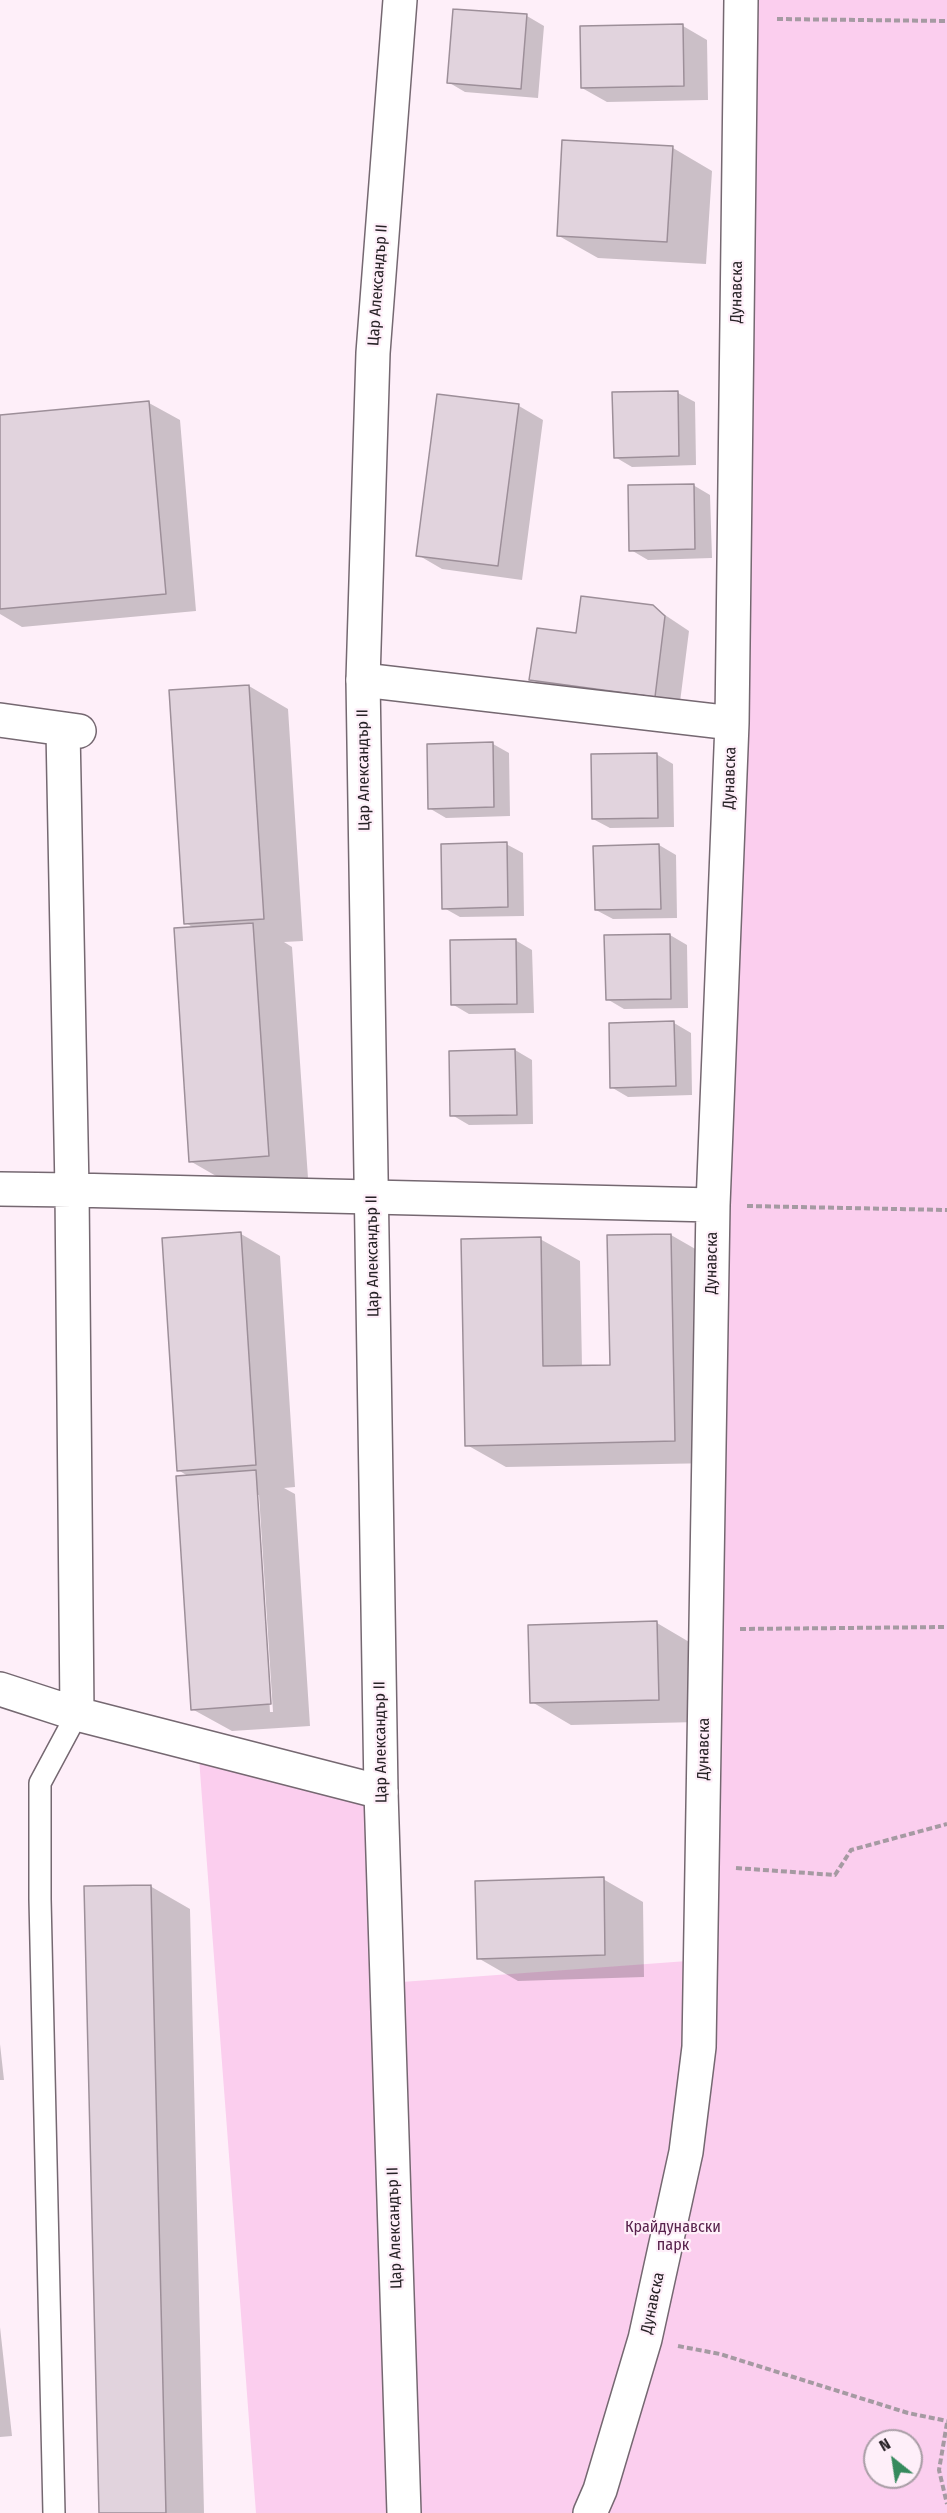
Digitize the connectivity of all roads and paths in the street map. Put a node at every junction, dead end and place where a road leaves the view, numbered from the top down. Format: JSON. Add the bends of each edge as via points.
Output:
{"nodes":[{"id":1,"x":400,"y":0,"type":"edge"},
{"id":2,"x":741,"y":9,"type":"edge"},
{"id":3,"x":947,"y":21,"type":"edge"},
{"id":4,"x":363,"y":680,"type":"junction"},
{"id":5,"x":0,"y":720,"type":"edge"},
{"id":6,"x":732,"y":723,"type":"junction"},
{"id":7,"x":0,"y":1189,"type":"edge"},
{"id":8,"x":72,"y":1190,"type":"junction"},
{"id":9,"x":372,"y":1196,"type":"junction"},
{"id":10,"x":713,"y":1205,"type":"junction"},
{"id":11,"x":947,"y":1210,"type":"edge"},
{"id":12,"x":947,"y":1627,"type":"edge"},
{"id":13,"x":706,"y":1629,"type":"junction"},
{"id":14,"x":0,"y":1689,"type":"edge"},
{"id":15,"x":77,"y":1714,"type":"junction"},
{"id":16,"x":381,"y":1792,"type":"junction"},
{"id":17,"x":947,"y":1824,"type":"edge"},
{"id":18,"x":703,"y":1866,"type":"junction"},
{"id":19,"x":645,"y":2339,"type":"junction"},
{"id":20,"x":947,"y":2422,"type":"edge"},
{"id":21,"x":947,"y":2504,"type":"edge"},
{"id":22,"x":54,"y":2513,"type":"edge"},
{"id":23,"x":404,"y":2513,"type":"edge"},
{"id":24,"x":590,"y":2513,"type":"edge"}],
"edges":[{"from":1,"to":4,"type":"street","name":"Цар Александър II","via":[[373,353]]},
{"from":2,"to":3,"type":"path"},
{"from":2,"to":6,"type":"street","name":"Дунавска"},
{"from":4,"to":6,"type":"street"},
{"from":4,"to":9,"type":"street","name":"Цар Александър II"},
{"from":5,"to":8,"type":"street","via":[[71,730]]},
{"from":6,"to":10,"type":"street","name":"Дунавска"},
{"from":7,"to":8,"type":"street"},
{"from":8,"to":9,"type":"street"},
{"from":8,"to":15,"type":"street"},
{"from":9,"to":10,"type":"street"},
{"from":9,"to":16,"type":"street","name":"Цар Александър II"},
{"from":10,"to":11,"type":"path"},
{"from":10,"to":13,"type":"street","name":"Дунавска"},
{"from":12,"to":13,"type":"path"},
{"from":13,"to":18,"type":"street","name":"Дунавска"},
{"from":14,"to":15,"type":"street"},
{"from":15,"to":16,"type":"street"},
{"from":15,"to":22,"type":"lane","via":[[40,1783]]},
{"from":16,"to":23,"type":"street","name":"Цар Александър II"},
{"from":17,"to":18,"type":"path","via":[[852,1850],[835,1875]]},
{"from":18,"to":19,"type":"street","name":"Дунавска","via":[[699,2047],[686,2152]]},
{"from":19,"to":20,"type":"path","via":[[720,2354]]},
{"from":19,"to":24,"type":"street","name":"Дунавска"},
{"from":20,"to":21,"type":"path","via":[[939,2470]]}]}
